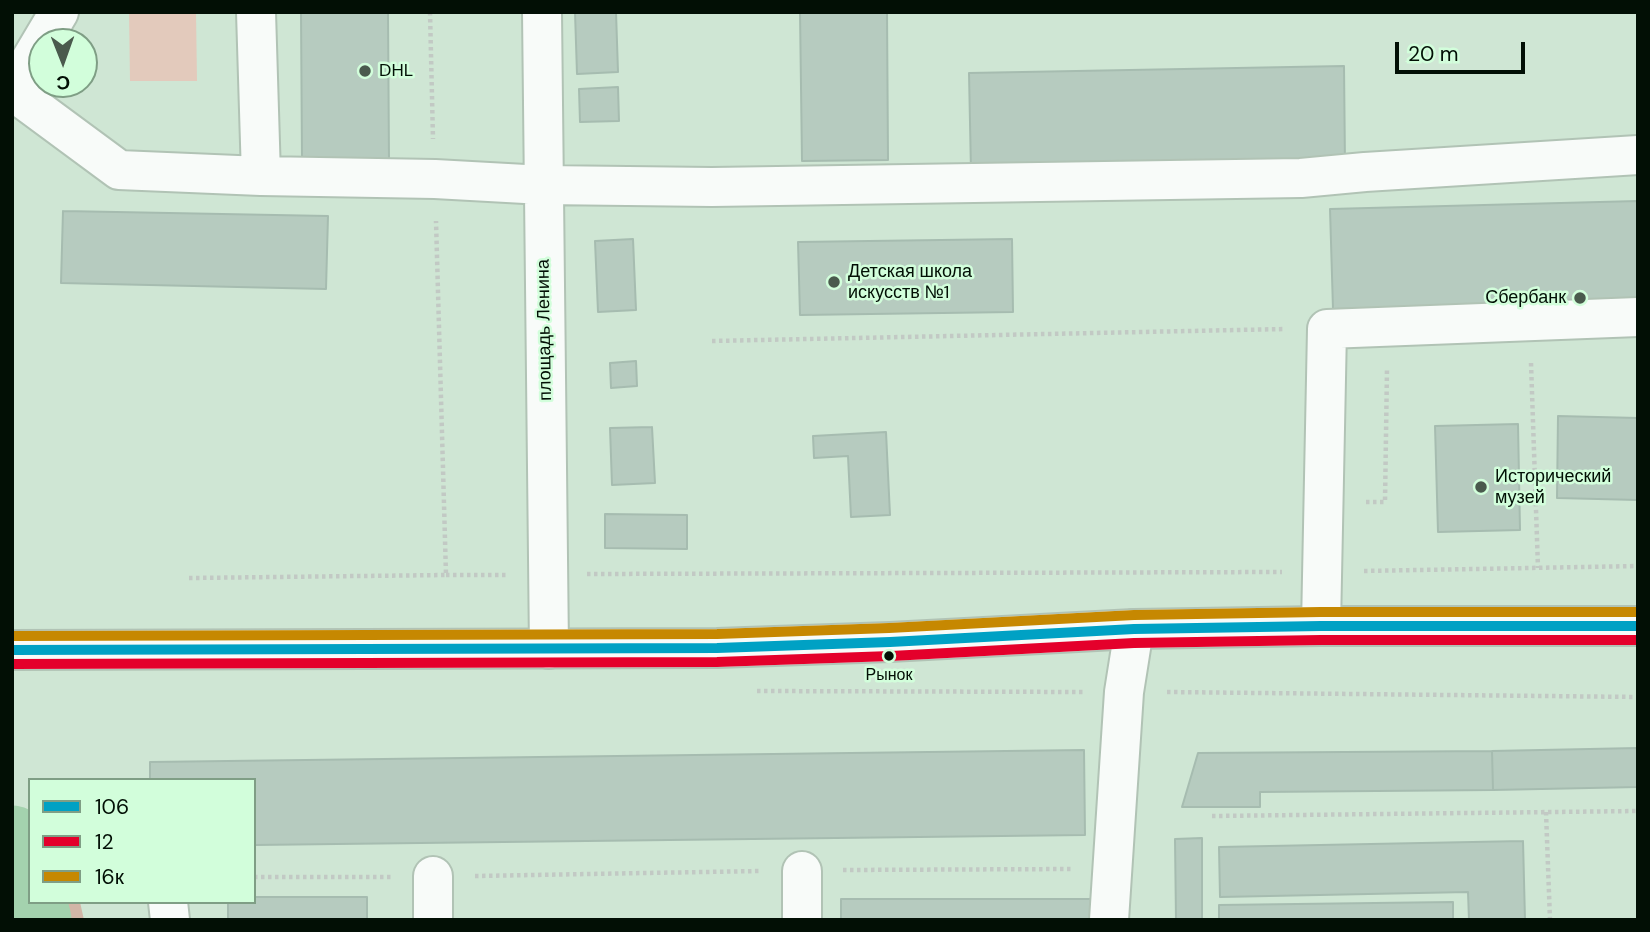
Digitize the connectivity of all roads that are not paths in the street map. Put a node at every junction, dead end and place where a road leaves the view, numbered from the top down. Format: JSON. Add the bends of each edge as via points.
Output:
{"nodes":[{"id":1,"x":60,"y":12,"type":"edge"},
{"id":2,"x":256,"y":12,"type":"edge"},
{"id":3,"x":542,"y":12,"type":"edge"},
{"id":4,"x":1638,"y":155,"type":"edge"},
{"id":5,"x":261,"y":176,"type":"junction"},
{"id":6,"x":543,"y":185,"type":"junction"},
{"id":7,"x":1638,"y":317,"type":"edge"},
{"id":8,"x":1321,"y":626,"type":"junction"},
{"id":9,"x":1638,"y":626,"type":"edge"},
{"id":10,"x":1134,"y":629,"type":"junction"},
{"id":11,"x":549,"y":649,"type":"junction"},
{"id":12,"x":12,"y":650,"type":"edge"},
{"id":13,"x":802,"y":870,"type":"road end"},
{"id":14,"x":433,"y":876,"type":"road end"},
{"id":15,"x":433,"y":920,"type":"edge"},
{"id":16,"x":802,"y":920,"type":"edge"},
{"id":17,"x":1109,"y":920,"type":"edge"}],
"edges":[{"from":1,"to":5,"type":"main road","via":[[12,91],[119,170]]},
{"from":2,"to":5,"type":"main road"},
{"from":3,"to":6,"type":"main road","name":"площадь Ленина"},
{"from":4,"to":6,"type":"main road","via":[[1301,178],[712,187]]},
{"from":5,"to":6,"type":"main road"},
{"from":6,"to":11,"type":"main road","name":"площадь Ленина"},
{"from":7,"to":8,"type":"main road","via":[[1327,328]]},
{"from":8,"to":9,"type":"main road"},
{"from":8,"to":10,"type":"main road"},
{"from":10,"to":11,"type":"main road","via":[[770,646]]},
{"from":10,"to":17,"type":"main road","via":[[1124,692]]},
{"from":11,"to":12,"type":"main road"},
{"from":13,"to":16,"type":"main road"},
{"from":14,"to":15,"type":"main road"}]}
